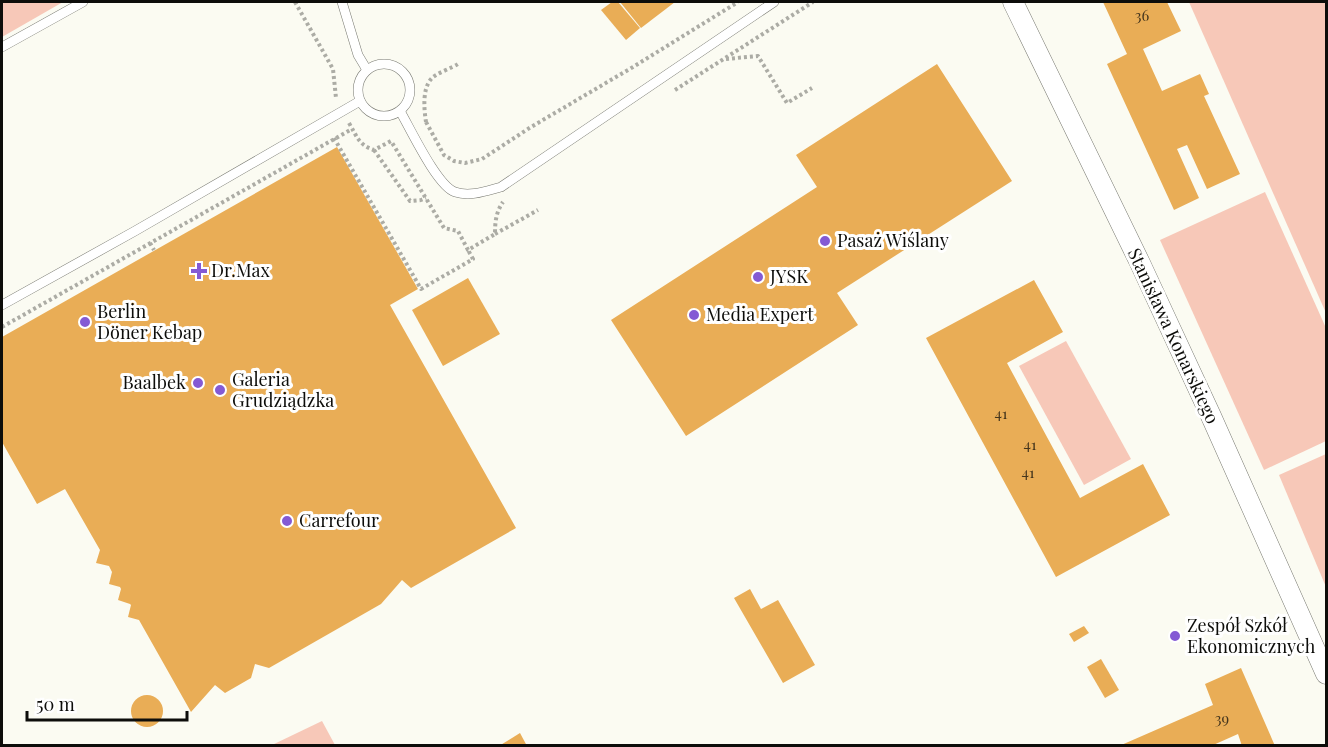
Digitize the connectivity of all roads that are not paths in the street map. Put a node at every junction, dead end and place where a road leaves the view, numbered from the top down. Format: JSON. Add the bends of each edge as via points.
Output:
{"nodes":[{"id":1,"x":83,"y":2,"type":"edge"},
{"id":2,"x":342,"y":2,"type":"edge"},
{"id":3,"x":774,"y":2,"type":"edge"},
{"id":4,"x":1013,"y":2,"type":"edge"},
{"id":5,"x":2,"y":47,"type":"edge"},
{"id":6,"x":367,"y":70,"type":"junction"},
{"id":7,"x":360,"y":101,"type":"junction"},
{"id":8,"x":400,"y":111,"type":"junction"},
{"id":9,"x":2,"y":305,"type":"edge"},
{"id":10,"x":1326,"y":674,"type":"edge"}],
"edges":[{"from":1,"to":5,"type":"lane"},
{"from":2,"to":6,"type":"lane","via":[[358,55]]},
{"from":3,"to":8,"type":"lane","via":[[501,187],[474,194],[454,192],[446,186]]},
{"from":4,"to":10,"type":"street","name":"Stanisława Konarskiego","via":[[1211,416]]},
{"from":6,"to":7,"type":"lane","via":[[358,84]]},
{"from":6,"to":8,"type":"lane","via":[[384,64],[406,76],[409,98]]},
{"from":7,"to":8,"type":"lane","via":[[377,116]]},
{"from":7,"to":9,"type":"lane"}]}
